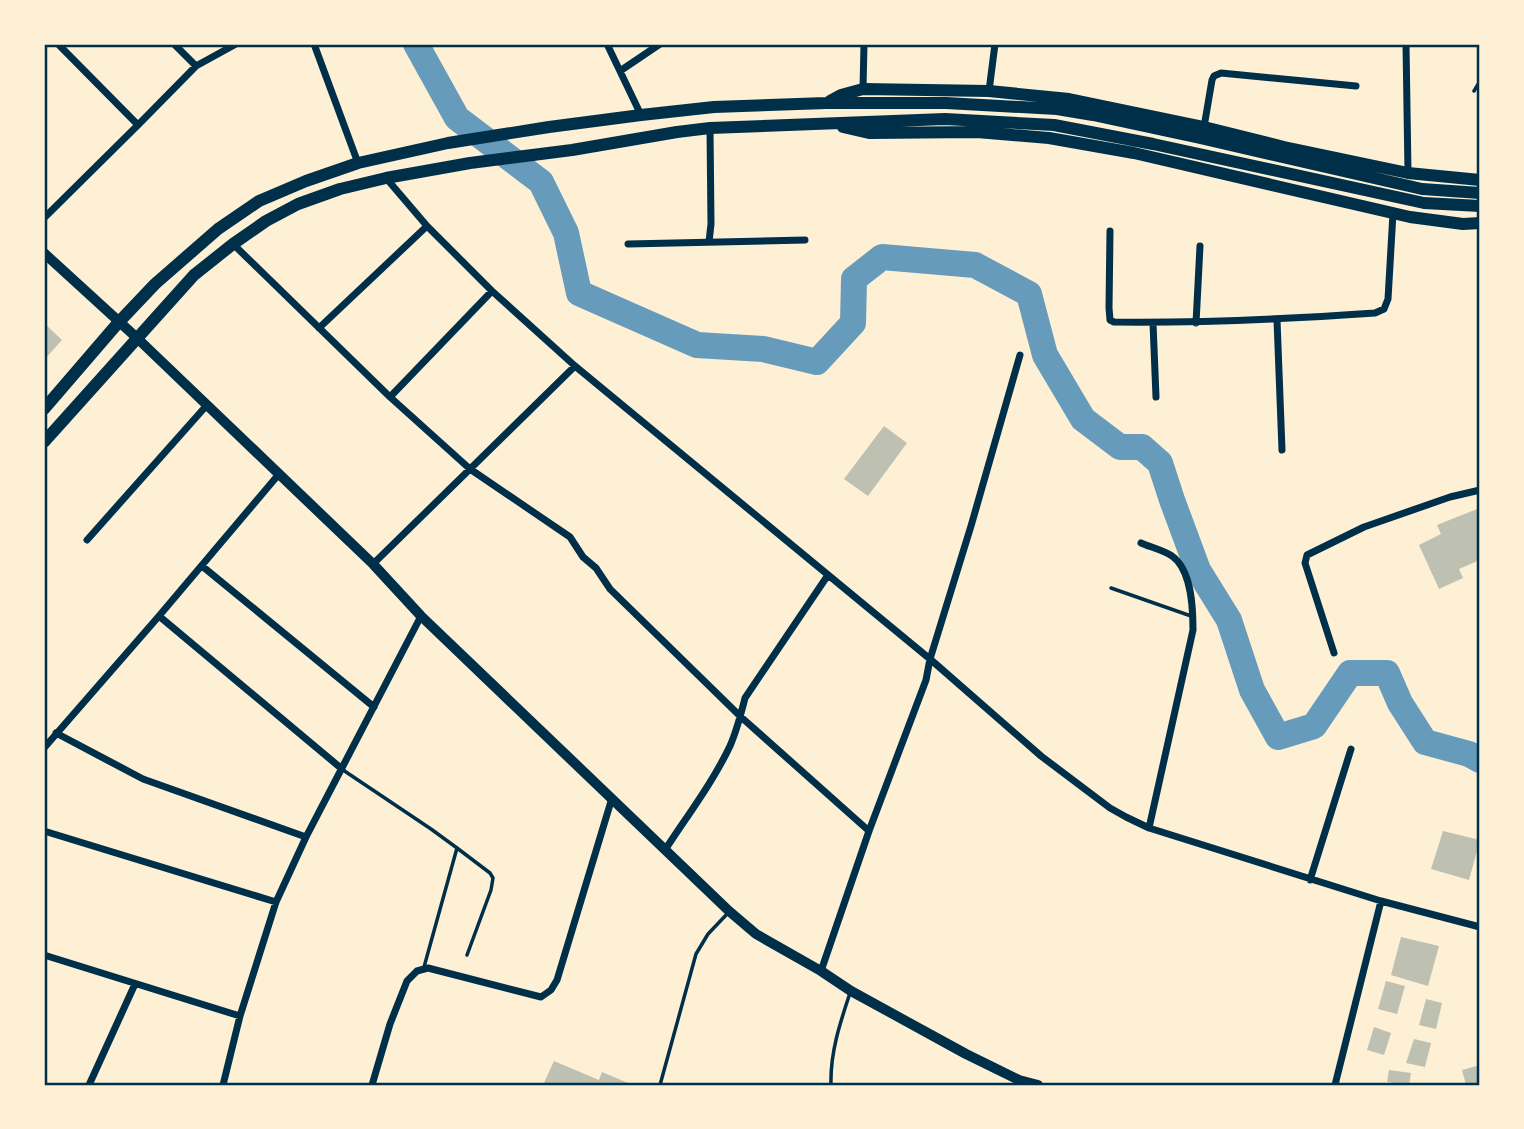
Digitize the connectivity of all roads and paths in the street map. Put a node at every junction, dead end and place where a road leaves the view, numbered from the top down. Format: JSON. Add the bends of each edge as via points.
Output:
{"nodes":[{"id":1,"x":58,"y":44,"type":"edge"},
{"id":2,"x":174,"y":44,"type":"edge"},
{"id":3,"x":236,"y":44,"type":"edge"},
{"id":4,"x":314,"y":44,"type":"edge"},
{"id":5,"x":607,"y":44,"type":"edge"},
{"id":6,"x":660,"y":44,"type":"edge"},
{"id":7,"x":864,"y":44,"type":"edge"},
{"id":8,"x":995,"y":44,"type":"edge"},
{"id":9,"x":1406,"y":44,"type":"edge"},
{"id":10,"x":195,"y":66,"type":"junction"},
{"id":11,"x":620,"y":71,"type":"junction"},
{"id":12,"x":1480,"y":81,"type":"edge"},
{"id":13,"x":1356,"y":86,"type":"dead end"},
{"id":14,"x":863,"y":89,"type":"junction"},
{"id":15,"x":989,"y":91,"type":"junction"},
{"id":16,"x":1474,"y":91,"type":"dead end"},
{"id":17,"x":826,"y":103,"type":"junction"},
{"id":18,"x":641,"y":114,"type":"junction"},
{"id":19,"x":830,"y":122,"type":"junction"},
{"id":20,"x":138,"y":125,"type":"junction"},
{"id":21,"x":1204,"y":127,"type":"junction"},
{"id":22,"x":710,"y":128,"type":"junction"},
{"id":23,"x":519,"y":132,"type":"junction"},
{"id":24,"x":524,"y":156,"type":"junction"},
{"id":25,"x":358,"y":163,"type":"junction"},
{"id":26,"x":1408,"y":173,"type":"junction"},
{"id":27,"x":386,"y":178,"type":"junction"},
{"id":28,"x":1480,"y":180,"type":"edge"},
{"id":29,"x":1480,"y":193,"type":"edge"},
{"id":30,"x":1480,"y":206,"type":"edge"},
{"id":31,"x":1393,"y":212,"type":"junction"},
{"id":32,"x":44,"y":218,"type":"edge"},
{"id":33,"x":1480,"y":223,"type":"edge"},
{"id":34,"x":427,"y":226,"type":"junction"},
{"id":35,"x":1110,"y":231,"type":"dead end"},
{"id":36,"x":805,"y":240,"type":"dead end"},
{"id":37,"x":709,"y":242,"type":"junction"},
{"id":38,"x":233,"y":244,"type":"junction"},
{"id":39,"x":628,"y":244,"type":"dead end"},
{"id":40,"x":1200,"y":246,"type":"dead end"},
{"id":41,"x":44,"y":253,"type":"edge"},
{"id":42,"x":492,"y":291,"type":"junction"},
{"id":43,"x":1277,"y":320,"type":"junction"},
{"id":44,"x":118,"y":323,"type":"junction"},
{"id":45,"x":1153,"y":323,"type":"junction"},
{"id":46,"x":1196,"y":323,"type":"junction"},
{"id":47,"x":319,"y":328,"type":"junction"},
{"id":48,"x":137,"y":338,"type":"junction"},
{"id":49,"x":1020,"y":355,"type":"dead end"},
{"id":50,"x":575,"y":366,"type":"junction"},
{"id":51,"x":390,"y":397,"type":"junction"},
{"id":52,"x":1156,"y":397,"type":"dead end"},
{"id":53,"x":207,"y":405,"type":"junction"},
{"id":54,"x":44,"y":409,"type":"edge"},
{"id":55,"x":44,"y":442,"type":"edge"},
{"id":56,"x":1282,"y":450,"type":"dead end"},
{"id":57,"x":470,"y":469,"type":"junction"},
{"id":58,"x":279,"y":474,"type":"junction"},
{"id":59,"x":1480,"y":490,"type":"edge"},
{"id":60,"x":87,"y":540,"type":"dead end"},
{"id":61,"x":1141,"y":543,"type":"dead end"},
{"id":62,"x":373,"y":564,"type":"junction"},
{"id":63,"x":202,"y":566,"type":"junction"},
{"id":64,"x":828,"y":575,"type":"junction"},
{"id":65,"x":1111,"y":588,"type":"dead end"},
{"id":66,"x":159,"y":616,"type":"junction"},
{"id":67,"x":421,"y":616,"type":"junction"},
{"id":68,"x":1193,"y":617,"type":"junction"},
{"id":69,"x":1334,"y":653,"type":"dead end"},
{"id":70,"x":930,"y":659,"type":"junction"},
{"id":71,"x":374,"y":707,"type":"junction"},
{"id":72,"x":741,"y":717,"type":"junction"},
{"id":73,"x":56,"y":733,"type":"junction"},
{"id":74,"x":44,"y":748,"type":"edge"},
{"id":75,"x":1351,"y":749,"type":"dead end"},
{"id":76,"x":342,"y":769,"type":"junction"},
{"id":77,"x":612,"y":798,"type":"junction"},
{"id":78,"x":1149,"y":828,"type":"junction"},
{"id":79,"x":44,"y":831,"type":"edge"},
{"id":80,"x":869,"y":831,"type":"junction"},
{"id":81,"x":306,"y":837,"type":"junction"},
{"id":82,"x":457,"y":848,"type":"junction"},
{"id":83,"x":666,"y":850,"type":"junction"},
{"id":84,"x":1310,"y":880,"type":"junction"},
{"id":85,"x":1381,"y":901,"type":"junction"},
{"id":86,"x":276,"y":902,"type":"junction"},
{"id":87,"x":729,"y":911,"type":"junction"},
{"id":88,"x":1480,"y":926,"type":"edge"},
{"id":89,"x":44,"y":955,"type":"edge"},
{"id":90,"x":467,"y":955,"type":"dead end"},
{"id":91,"x":423,"y":970,"type":"junction"},
{"id":92,"x":821,"y":971,"type":"junction"},
{"id":93,"x":135,"y":984,"type":"junction"},
{"id":94,"x":851,"y":991,"type":"junction"},
{"id":95,"x":240,"y":1016,"type":"junction"},
{"id":96,"x":1018,"y":1082,"type":"edge"},
{"id":97,"x":89,"y":1085,"type":"edge"},
{"id":98,"x":223,"y":1085,"type":"edge"},
{"id":99,"x":372,"y":1085,"type":"edge"},
{"id":100,"x":660,"y":1085,"type":"edge"},
{"id":101,"x":831,"y":1085,"type":"edge"},
{"id":102,"x":1038,"y":1085,"type":"edge"},
{"id":103,"x":1335,"y":1085,"type":"edge"}],
"edges":[{"from":1,"to":20,"type":"street"},
{"from":2,"to":10,"type":"street"},
{"from":3,"to":10,"type":"street"},
{"from":4,"to":25,"type":"street"},
{"from":5,"to":11,"type":"street"},
{"from":6,"to":11,"type":"street"},
{"from":7,"to":14,"type":"street"},
{"from":8,"to":15,"type":"street"},
{"from":9,"to":26,"type":"street"},
{"from":10,"to":20,"type":"street"},
{"from":11,"to":18,"type":"street"},
{"from":12,"to":16,"type":"lane"},
{"from":13,"to":21,"type":"street","via":[[1221,74],[1212,80]]},
{"from":14,"to":15,"type":"main road"},
{"from":14,"to":17,"type":"main road"},
{"from":15,"to":21,"type":"main road","via":[[1069,99]]},
{"from":17,"to":18,"type":"main road"},
{"from":17,"to":29,"type":"main road","via":[[1057,109],[1422,189]]},
{"from":18,"to":23,"type":"main road"},
{"from":19,"to":22,"type":"main road"},
{"from":19,"to":30,"type":"main road","via":[[945,119],[1054,125],[1424,203]]},
{"from":19,"to":31,"type":"main road","via":[[869,133],[977,132],[1049,138]]},
{"from":20,"to":32,"type":"street"},
{"from":21,"to":26,"type":"main road"},
{"from":22,"to":24,"type":"main road"},
{"from":22,"to":37,"type":"street"},
{"from":23,"to":24,"type":"main road"},
{"from":23,"to":25,"type":"main road"},
{"from":24,"to":27,"type":"main road"},
{"from":25,"to":44,"type":"main road","via":[[259,201],[218,229]]},
{"from":26,"to":28,"type":"main road"},
{"from":27,"to":34,"type":"street"},
{"from":27,"to":38,"type":"main road","via":[[298,204]]},
{"from":31,"to":33,"type":"main road"},
{"from":31,"to":43,"type":"street","via":[[1384,309]]},
{"from":34,"to":42,"type":"street"},
{"from":34,"to":47,"type":"street"},
{"from":35,"to":45,"type":"street","via":[[1110,320]]},
{"from":36,"to":37,"type":"street"},
{"from":37,"to":39,"type":"street"},
{"from":38,"to":47,"type":"street"},
{"from":38,"to":48,"type":"main road","via":[[194,275]]},
{"from":40,"to":46,"type":"street"},
{"from":41,"to":44,"type":"main road"},
{"from":42,"to":50,"type":"street"},
{"from":42,"to":51,"type":"street"},
{"from":43,"to":46,"type":"street"},
{"from":43,"to":56,"type":"street"},
{"from":44,"to":48,"type":"main road"},
{"from":44,"to":54,"type":"main road"},
{"from":45,"to":46,"type":"street"},
{"from":45,"to":52,"type":"street"},
{"from":47,"to":51,"type":"street"},
{"from":48,"to":53,"type":"main road"},
{"from":48,"to":55,"type":"main road"},
{"from":49,"to":70,"type":"street"},
{"from":50,"to":57,"type":"street"},
{"from":50,"to":64,"type":"street"},
{"from":51,"to":57,"type":"street"},
{"from":53,"to":58,"type":"main road"},
{"from":53,"to":60,"type":"street"},
{"from":57,"to":62,"type":"street"},
{"from":57,"to":72,"type":"street","via":[[570,537],[610,589]]},
{"from":58,"to":62,"type":"main road"},
{"from":58,"to":63,"type":"street"},
{"from":59,"to":69,"type":"street","via":[[1364,527],[1307,555],[1305,563]]},
{"from":61,"to":68,"type":"street","via":[[1172,556],[1180,565]]},
{"from":62,"to":67,"type":"main road"},
{"from":63,"to":66,"type":"street"},
{"from":63,"to":71,"type":"street"},
{"from":64,"to":70,"type":"street"},
{"from":64,"to":72,"type":"street","via":[[745,698]]},
{"from":65,"to":68,"type":"lane"},
{"from":66,"to":73,"type":"street"},
{"from":66,"to":76,"type":"street"},
{"from":67,"to":71,"type":"street"},
{"from":67,"to":77,"type":"main road"},
{"from":68,"to":78,"type":"street"},
{"from":70,"to":78,"type":"street","via":[[1041,756],[1110,808]]},
{"from":70,"to":80,"type":"street"},
{"from":71,"to":76,"type":"street"},
{"from":72,"to":80,"type":"street"},
{"from":72,"to":83,"type":"street","via":[[722,762]]},
{"from":73,"to":74,"type":"street"},
{"from":73,"to":81,"type":"street","via":[[143,779]]},
{"from":75,"to":84,"type":"street"},
{"from":76,"to":81,"type":"street"},
{"from":76,"to":82,"type":"lane"},
{"from":77,"to":83,"type":"main road"},
{"from":77,"to":91,"type":"street","via":[[551,990],[541,997]]},
{"from":78,"to":84,"type":"street"},
{"from":79,"to":86,"type":"street"},
{"from":80,"to":92,"type":"street"},
{"from":81,"to":86,"type":"street"},
{"from":82,"to":90,"type":"lane","via":[[493,878]]},
{"from":82,"to":91,"type":"lane"},
{"from":83,"to":87,"type":"main road"},
{"from":84,"to":85,"type":"street"},
{"from":85,"to":88,"type":"street"},
{"from":85,"to":103,"type":"street"},
{"from":86,"to":95,"type":"street"},
{"from":87,"to":92,"type":"main road","via":[[756,934]]},
{"from":87,"to":100,"type":"lane","via":[[696,954]]},
{"from":89,"to":93,"type":"street"},
{"from":91,"to":99,"type":"street","via":[[407,981]]},
{"from":92,"to":94,"type":"main road"},
{"from":93,"to":95,"type":"street"},
{"from":93,"to":97,"type":"street"},
{"from":94,"to":96,"type":"main road"},
{"from":94,"to":101,"type":"lane","via":[[833,1054]]},
{"from":95,"to":98,"type":"street"},
{"from":96,"to":102,"type":"main road"}]}
